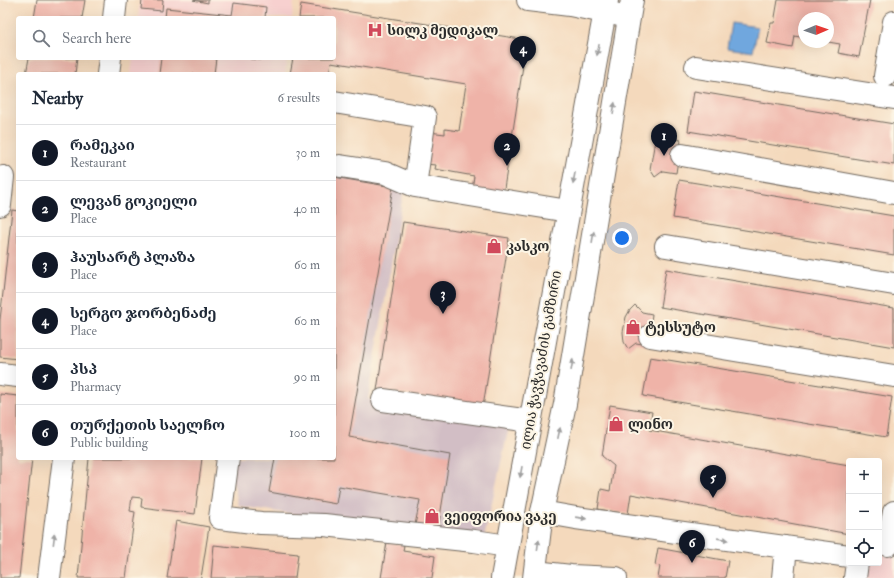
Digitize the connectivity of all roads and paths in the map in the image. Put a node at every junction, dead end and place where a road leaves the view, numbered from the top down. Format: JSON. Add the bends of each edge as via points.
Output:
{"nodes":[{"id":1,"x":116,"y":0,"type":"edge"},
{"id":2,"x":528,"y":0,"type":"edge"},
{"id":3,"x":606,"y":6,"type":"edge"},
{"id":4,"x":630,"y":8,"type":"edge"},
{"id":5,"x":114,"y":16,"type":"edge"},
{"id":6,"x":894,"y":22,"type":"edge"},
{"id":7,"x":110,"y":60,"type":"edge"},
{"id":8,"x":696,"y":67,"type":"dead end"},
{"id":9,"x":108,"y":72,"type":"edge"},
{"id":10,"x":885,"y":76,"type":"dead end"},
{"id":11,"x":894,"y":98,"type":"edge"},
{"id":12,"x":336,"y":102,"type":"edge"},
{"id":13,"x":682,"y":155,"type":"dead end"},
{"id":14,"x":340,"y":166,"type":"dead end"},
{"id":15,"x":7,"y":177,"type":"edge"},
{"id":16,"x":415,"y":186,"type":"junction"},
{"id":17,"x":894,"y":193,"type":"edge"},
{"id":18,"x":0,"y":205,"type":"edge"},
{"id":19,"x":568,"y":212,"type":"junction"},
{"id":20,"x":666,"y":246,"type":"dead end"},
{"id":21,"x":894,"y":284,"type":"edge"},
{"id":22,"x":650,"y":336,"type":"dead end"},
{"id":23,"x":0,"y":374,"type":"edge"},
{"id":24,"x":16,"y":376,"type":"edge"},
{"id":25,"x":894,"y":376,"type":"edge"},
{"id":26,"x":383,"y":400,"type":"dead end"},
{"id":27,"x":530,"y":421,"type":"junction"},
{"id":28,"x":64,"y":460,"type":"edge"},
{"id":29,"x":228,"y":460,"type":"edge"},
{"id":30,"x":542,"y":512,"type":"junction"},
{"id":31,"x":894,"y":512,"type":"edge"},
{"id":32,"x":508,"y":546,"type":"junction"},
{"id":33,"x":887,"y":546,"type":"edge"},
{"id":34,"x":786,"y":547,"type":"junction"},
{"id":35,"x":846,"y":564,"type":"edge"},
{"id":36,"x":535,"y":575,"type":"edge"},
{"id":37,"x":49,"y":578,"type":"edge"},
{"id":38,"x":502,"y":578,"type":"edge"},
{"id":39,"x":616,"y":578,"type":"edge"},
{"id":40,"x":783,"y":578,"type":"edge"}],
"edges":[{"from":1,"to":5,"type":"main road"},
{"from":2,"to":3,"type":"main road"},
{"from":3,"to":4,"type":"main road"},
{"from":3,"to":19,"type":"main road","name":"ილია ჭავჭავაძის გამზირი","one_way":true},
{"from":30,"to":4,"type":"main road","one_way":true,"via":[[565,404]]},
{"from":6,"to":10,"type":"main road"},
{"from":7,"to":9,"type":"main road"},
{"from":8,"to":11,"type":"main road"},
{"from":12,"to":16,"type":"main road","via":[[425,117]]},
{"from":13,"to":17,"type":"main road"},
{"from":14,"to":16,"type":"main road","via":[[385,173]]},
{"from":15,"to":18,"type":"main road"},
{"from":16,"to":19,"type":"main road"},
{"from":19,"to":27,"type":"main road","name":"ილია ჭავჭავაძის გამზირი"},
{"from":20,"to":21,"type":"main road"},
{"from":22,"to":25,"type":"main road"},
{"from":23,"to":24,"type":"main road"},
{"from":26,"to":27,"type":"main road"},
{"from":27,"to":32,"type":"main road","name":"ილია ჭავჭავაძის გამზირი","one_way":true},
{"from":37,"to":28,"type":"main road","one_way":true},
{"from":29,"to":32,"type":"main road","via":[[220,518],[261,523],[324,525]]},
{"from":30,"to":34,"type":"main road","one_way":true},
{"from":36,"to":30,"type":"main road","one_way":true},
{"from":31,"to":33,"type":"main road"},
{"from":32,"to":38,"type":"main road","name":"ილია ჭავჭავაძის გამზირი"},
{"from":34,"to":35,"type":"main road"},
{"from":34,"to":40,"type":"main road"},
{"from":36,"to":39,"type":"main road"}]}
